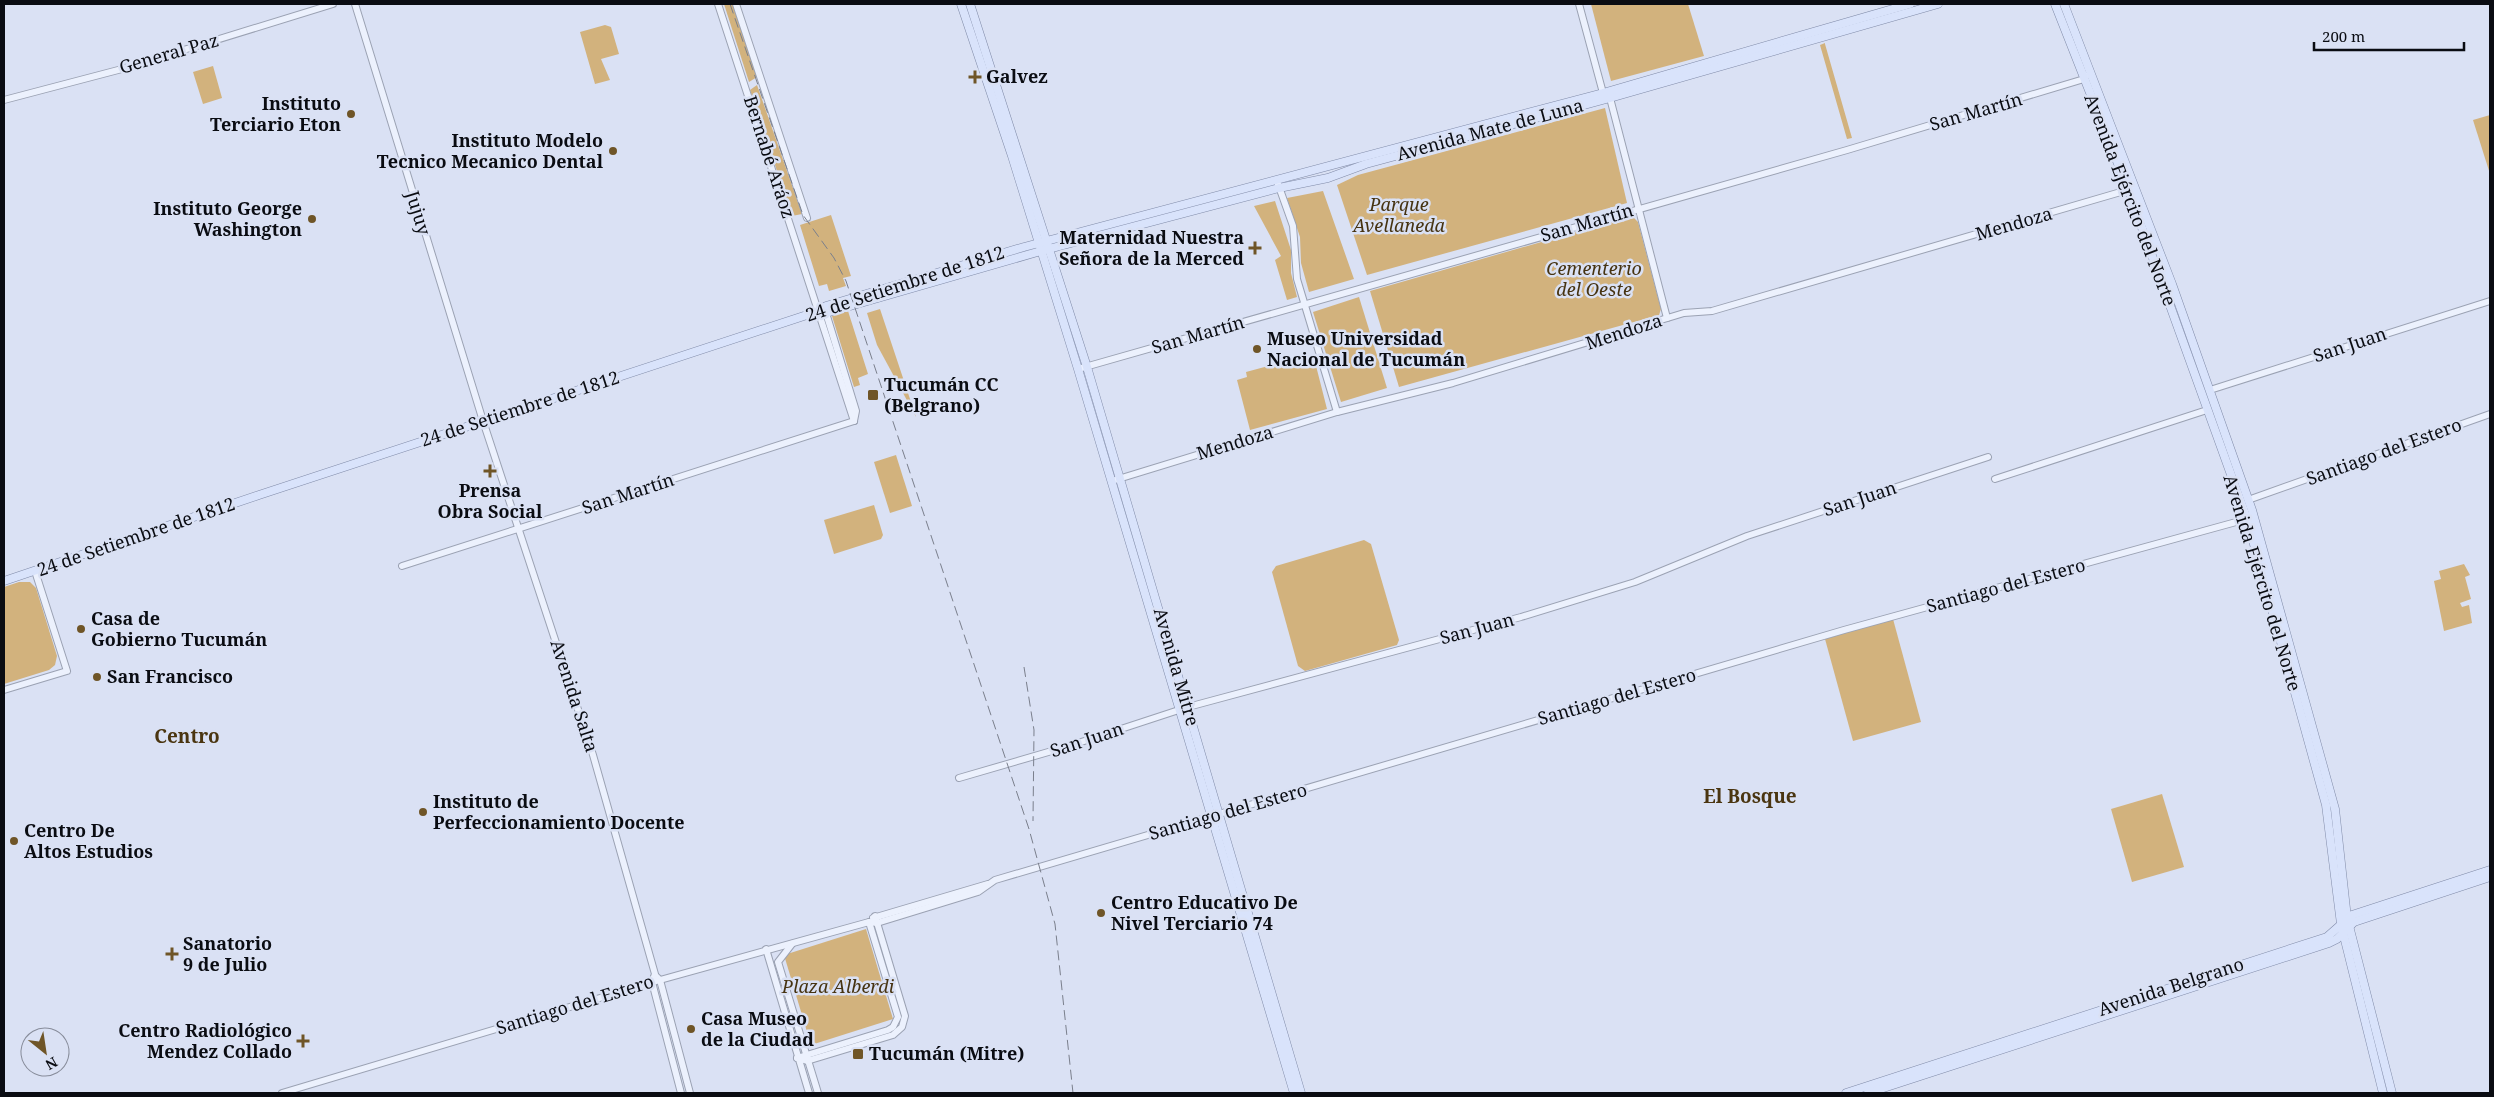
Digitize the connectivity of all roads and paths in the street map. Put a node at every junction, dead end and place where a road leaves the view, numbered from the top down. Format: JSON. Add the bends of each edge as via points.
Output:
{"nodes":[{"id":1,"x":334,"y":4,"type":"edge"},
{"id":2,"x":355,"y":4,"type":"edge"},
{"id":3,"x":718,"y":4,"type":"edge"},
{"id":4,"x":736,"y":4,"type":"edge"},
{"id":5,"x":961,"y":4,"type":"edge"},
{"id":6,"x":970,"y":4,"type":"edge"},
{"id":7,"x":1579,"y":4,"type":"edge"},
{"id":8,"x":1910,"y":4,"type":"edge"},
{"id":9,"x":1938,"y":4,"type":"edge"},
{"id":10,"x":2054,"y":4,"type":"edge"},
{"id":11,"x":2064,"y":4,"type":"edge"},
{"id":12,"x":2090,"y":70,"type":"junction"},
{"id":13,"x":2084,"y":79,"type":"junction"},
{"id":14,"x":1603,"y":92,"type":"junction"},
{"id":15,"x":1610,"y":98,"type":"junction"},
{"id":16,"x":4,"y":100,"type":"edge"},
{"id":17,"x":1278,"y":184,"type":"junction"},
{"id":18,"x":2128,"y":189,"type":"junction"},
{"id":19,"x":2137,"y":192,"type":"junction"},
{"id":20,"x":1638,"y":208,"type":"junction"},
{"id":21,"x":807,"y":218,"type":"dead end"},
{"id":22,"x":1042,"y":226,"type":"junction"},
{"id":23,"x":1035,"y":231,"type":"junction"},
{"id":24,"x":1064,"y":237,"type":"junction"},
{"id":25,"x":1073,"y":243,"type":"junction"},
{"id":26,"x":1048,"y":245,"type":"junction"},
{"id":27,"x":1040,"y":247,"type":"junction"},
{"id":28,"x":1024,"y":251,"type":"junction"},
{"id":29,"x":1055,"y":267,"type":"junction"},
{"id":30,"x":1046,"y":269,"type":"junction"},
{"id":31,"x":2490,"y":301,"type":"edge"},
{"id":32,"x":1304,"y":304,"type":"junction"},
{"id":33,"x":823,"y":312,"type":"junction"},
{"id":34,"x":1667,"y":318,"type":"junction"},
{"id":35,"x":1086,"y":366,"type":"junction"},
{"id":36,"x":1078,"y":369,"type":"junction"},
{"id":37,"x":2210,"y":390,"type":"junction"},
{"id":38,"x":2207,"y":410,"type":"junction"},
{"id":39,"x":1337,"y":412,"type":"junction"},
{"id":40,"x":2490,"y":414,"type":"edge"},
{"id":41,"x":483,"y":421,"type":"junction"},
{"id":42,"x":854,"y":421,"type":"joint"},
{"id":43,"x":1988,"y":458,"type":"dead end"},
{"id":44,"x":1995,"y":478,"type":"dead end"},
{"id":45,"x":1115,"y":480,"type":"junction"},
{"id":46,"x":2248,"y":500,"type":"junction"},
{"id":47,"x":2247,"y":519,"type":"junction"},
{"id":48,"x":519,"y":529,"type":"junction"},
{"id":49,"x":402,"y":566,"type":"dead end"},
{"id":50,"x":35,"y":571,"type":"junction"},
{"id":51,"x":4,"y":582,"type":"edge"},
{"id":52,"x":4,"y":690,"type":"edge"},
{"id":53,"x":1184,"y":708,"type":"junction"},
{"id":54,"x":959,"y":778,"type":"dead end"},
{"id":55,"x":1216,"y":816,"type":"junction"},
{"id":56,"x":2490,"y":870,"type":"edge"},
{"id":57,"x":2490,"y":877,"type":"edge"},
{"id":58,"x":2345,"y":901,"type":"junction"},
{"id":59,"x":2362,"y":912,"type":"junction"},
{"id":60,"x":874,"y":920,"type":"junction"},
{"id":61,"x":2348,"y":922,"type":"junction"},
{"id":62,"x":2342,"y":928,"type":"junction"},
{"id":63,"x":793,"y":943,"type":"junction"},
{"id":64,"x":2329,"y":943,"type":"junction"},
{"id":65,"x":766,"y":949,"type":"junction"},
{"id":66,"x":2349,"y":955,"type":"junction"},
{"id":67,"x":654,"y":974,"type":"junction"},
{"id":68,"x":660,"y":980,"type":"junction"},
{"id":69,"x":652,"y":982,"type":"junction"},
{"id":70,"x":797,"y":1058,"type":"junction"},
{"id":71,"x":806,"y":1058,"type":"junction"},
{"id":72,"x":282,"y":1093,"type":"edge"},
{"id":73,"x":681,"y":1093,"type":"edge"},
{"id":74,"x":690,"y":1093,"type":"edge"},
{"id":75,"x":809,"y":1093,"type":"edge"},
{"id":76,"x":818,"y":1093,"type":"edge"},
{"id":77,"x":1294,"y":1093,"type":"edge"},
{"id":78,"x":1302,"y":1093,"type":"edge"},
{"id":79,"x":1846,"y":1093,"type":"edge"},
{"id":80,"x":1868,"y":1093,"type":"edge"},
{"id":81,"x":2383,"y":1093,"type":"edge"},
{"id":82,"x":2392,"y":1093,"type":"edge"}],
"edges":[{"from":1,"to":16,"type":"street","name":"General Paz"},
{"from":2,"to":41,"type":"street","name":"Jujuy"},
{"from":3,"to":33,"type":"street","name":"Bernabé Aráoz"},
{"from":4,"to":21,"type":"street","name":"Bernabé Aráoz"},
{"from":5,"to":23,"type":"main road","name":"Avenida Mitre"},
{"from":6,"to":22,"type":"main road","name":"Avenida Mitre"},
{"from":7,"to":14,"type":"street"},
{"from":8,"to":14,"type":"main road","name":"Avenida Mate de Luna"},
{"from":9,"to":15,"type":"main road","name":"Avenida Mate de Luna"},
{"from":10,"to":13,"type":"main road","name":"Avenida Ejército del Norte"},
{"from":11,"to":12,"type":"main road","name":"Avenida Ejército del Norte"},
{"from":12,"to":13,"type":"street"},
{"from":12,"to":19,"type":"main road","name":"Avenida Ejército del Norte"},
{"from":13,"to":18,"type":"main road","name":"Avenida Ejército del Norte"},
{"from":13,"to":20,"type":"street","name":"San Martín"},
{"from":14,"to":15,"type":"street"},
{"from":14,"to":17,"type":"main road","name":"Avenida Mate de Luna"},
{"from":15,"to":17,"type":"main road","name":"Avenida Mate de Luna","via":[[1366,164],[1328,178]]},
{"from":15,"to":20,"type":"street"},
{"from":17,"to":24,"type":"main road","name":"Avenida Mate de Luna"},
{"from":17,"to":25,"type":"main road","name":"Avenida Mate de Luna"},
{"from":17,"to":32,"type":"street","via":[[1293,226],[1295,268]]},
{"from":18,"to":19,"type":"street"},
{"from":18,"to":34,"type":"street","name":"Mendoza","via":[[1712,311],[1688,312]]},
{"from":18,"to":38,"type":"main road","name":"Avenida Ejército del Norte"},
{"from":19,"to":37,"type":"main road","name":"Avenida Ejército del Norte"},
{"from":20,"to":32,"type":"street","name":"San Martín"},
{"from":20,"to":34,"type":"street"},
{"from":22,"to":24,"type":"main road","via":[[1049,236]]},
{"from":22,"to":26,"type":"main road","name":"Avenida Mitre"},
{"from":23,"to":27,"type":"main road","name":"Avenida Mitre"},
{"from":23,"to":28,"type":"main road"},
{"from":24,"to":26,"type":"main road","name":"Avenida Mate de Luna"},
{"from":25,"to":26,"type":"main road","name":"Avenida Mate de Luna"},
{"from":25,"to":29,"type":"main road","via":[[1056,253]]},
{"from":26,"to":27,"type":"main road","name":"Avenida Mate de Luna"},
{"from":26,"to":29,"type":"main road","name":"Avenida Mitre"},
{"from":27,"to":28,"type":"main road","name":"24 de Setiembre de 1812"},
{"from":27,"to":30,"type":"main road","name":"Avenida Mitre"},
{"from":28,"to":30,"type":"main road"},
{"from":28,"to":33,"type":"main road","name":"24 de Setiembre de 1812","via":[[826,306]]},
{"from":29,"to":35,"type":"main road","name":"Avenida Mitre"},
{"from":30,"to":36,"type":"main road","name":"Avenida Mitre"},
{"from":31,"to":37,"type":"street","name":"San Juan"},
{"from":32,"to":35,"type":"street","name":"San Martín"},
{"from":32,"to":39,"type":"street"},
{"from":33,"to":41,"type":"main road","name":"24 de Setiembre de 1812"},
{"from":33,"to":42,"type":"street","name":"Bernabé Aráoz"},
{"from":34,"to":39,"type":"street","name":"Mendoza","via":[[1453,382]]},
{"from":35,"to":36,"type":"street","name":"San Martín"},
{"from":35,"to":45,"type":"main road","name":"Avenida Mitre"},
{"from":36,"to":45,"type":"main road","name":"Avenida Mitre"},
{"from":37,"to":46,"type":"main road","name":"Avenida Ejército del Norte"},
{"from":38,"to":44,"type":"street"},
{"from":38,"to":47,"type":"main road","name":"Avenida Ejército del Norte"},
{"from":39,"to":45,"type":"street","name":"Mendoza"},
{"from":40,"to":46,"type":"street","name":"Santiago del Estero"},
{"from":41,"to":48,"type":"street","name":"Avenida Salta"},
{"from":41,"to":50,"type":"main road","name":"24 de Setiembre de 1812"},
{"from":42,"to":48,"type":"street","name":"San Martín"},
{"from":43,"to":53,"type":"street","name":"San Juan","via":[[1747,536],[1635,582],[1520,617]]},
{"from":45,"to":53,"type":"main road","name":"Avenida Mitre"},
{"from":46,"to":58,"type":"main road","name":"Avenida Ejército del Norte","via":[[2336,809]]},
{"from":47,"to":55,"type":"street","name":"Santiago del Estero","via":[[1844,630]]},
{"from":47,"to":62,"type":"main road","name":"Avenida Ejército del Norte","via":[[2326,805]]},
{"from":48,"to":49,"type":"street","name":"San Martín"},
{"from":48,"to":67,"type":"street","name":"Avenida Salta","via":[[593,755]]},
{"from":50,"to":51,"type":"main road","name":"24 de Setiembre de 1812"},
{"from":50,"to":52,"type":"street","via":[[67,670]]},
{"from":53,"to":54,"type":"street","name":"San Juan"},
{"from":53,"to":55,"type":"main road","name":"Avenida Mitre"},
{"from":55,"to":60,"type":"street","name":"Santiago del Estero","via":[[989,884],[978,892]]},
{"from":55,"to":77,"type":"main road","name":"Avenida Mitre"},
{"from":55,"to":78,"type":"main road","name":"Avenida Mitre"},
{"from":56,"to":59,"type":"main road","name":"Avenida Belgrano"},
{"from":57,"to":61,"type":"main road","name":"Avenida Belgrano"},
{"from":58,"to":59,"type":"main road"},
{"from":58,"to":61,"type":"main road","name":"Avenida Ejército del Norte"},
{"from":59,"to":61,"type":"main road","name":"Avenida Belgrano"},
{"from":60,"to":63,"type":"street","name":"Santiago del Estero"},
{"from":60,"to":71,"type":"street","via":[[900,1024]]},
{"from":61,"to":62,"type":"main road","name":"Avenida Belgrano"},
{"from":61,"to":82,"type":"main road","name":"Avenida Ejército del Norte"},
{"from":62,"to":64,"type":"main road","name":"Avenida Belgrano"},
{"from":62,"to":66,"type":"main road","name":"Avenida Ejército del Norte"},
{"from":62,"to":79,"type":"main road","name":"Avenida Belgrano","via":[[2327,936]]},
{"from":63,"to":65,"type":"street","name":"Santiago del Estero"},
{"from":63,"to":71,"type":"street","via":[[778,962]]},
{"from":64,"to":66,"type":"main road","via":[[2343,946]]},
{"from":64,"to":80,"type":"main road","name":"Avenida Belgrano"},
{"from":65,"to":68,"type":"street","name":"Santiago del Estero"},
{"from":65,"to":70,"type":"street"},
{"from":66,"to":81,"type":"main road","name":"Avenida Ejército del Norte"},
{"from":67,"to":68,"type":"street"},
{"from":67,"to":69,"type":"street","name":"Avenida Salta"},
{"from":68,"to":69,"type":"street","name":"Santiago del Estero"},
{"from":68,"to":74,"type":"street"},
{"from":69,"to":72,"type":"street","name":"Santiago del Estero"},
{"from":69,"to":73,"type":"street","name":"Avenida Salta"},
{"from":70,"to":71,"type":"street"},
{"from":70,"to":75,"type":"street"},
{"from":71,"to":76,"type":"street"}]}
